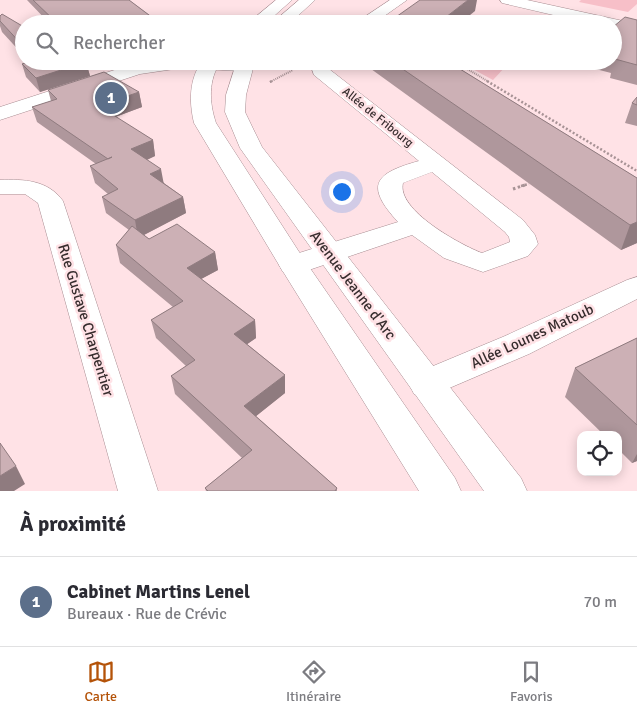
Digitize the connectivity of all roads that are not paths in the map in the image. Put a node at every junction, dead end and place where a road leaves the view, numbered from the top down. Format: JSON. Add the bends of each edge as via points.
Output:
{"nodes":[{"id":1,"x":285,"y":0,"type":"edge"},
{"id":2,"x":308,"y":0,"type":"edge"},
{"id":3,"x":400,"y":0,"type":"edge"},
{"id":4,"x":507,"y":0,"type":"edge"},
{"id":5,"x":266,"y":15,"type":"edge"},
{"id":6,"x":290,"y":15,"type":"edge"},
{"id":7,"x":376,"y":15,"type":"edge"},
{"id":8,"x":574,"y":15,"type":"edge"},
{"id":9,"x":622,"y":26,"type":"edge"},
{"id":10,"x":637,"y":29,"type":"edge"},
{"id":11,"x":134,"y":70,"type":"edge"},
{"id":12,"x":208,"y":70,"type":"edge"},
{"id":13,"x":243,"y":70,"type":"edge"},
{"id":14,"x":325,"y":70,"type":"edge"},
{"id":15,"x":0,"y":114,"type":"edge"},
{"id":16,"x":435,"y":164,"type":"junction"},
{"id":17,"x":0,"y":187,"type":"edge"},
{"id":18,"x":416,"y":225,"type":"junction"},
{"id":19,"x":329,"y":254,"type":"junction"},
{"id":20,"x":293,"y":265,"type":"junction"},
{"id":21,"x":637,"y":287,"type":"edge"},
{"id":22,"x":426,"y":384,"type":"junction"},
{"id":23,"x":138,"y":491,"type":"edge"},
{"id":24,"x":441,"y":491,"type":"edge"},
{"id":25,"x":507,"y":491,"type":"edge"}],
"edges":[{"from":1,"to":5,"type":"street"},
{"from":2,"to":6,"type":"street"},
{"from":3,"to":7,"type":"street"},
{"from":4,"to":8,"type":"street"},
{"from":9,"to":10,"type":"street"},
{"from":11,"to":15,"type":"street"},
{"from":12,"to":20,"type":"street","via":[[200,100],[205,123]]},
{"from":13,"to":19,"type":"street","name":"Avenue Jeanne d'Arc","via":[[234,102],[238,121],[251,148]]},
{"from":14,"to":16,"type":"street","name":"Allée de Fribourg"},
{"from":16,"to":18,"type":"street","name":"Allée de Fribourg","via":[[398,176],[390,186],[392,198]]},
{"from":16,"to":18,"type":"street","name":"Allée de Fribourg","via":[[514,226],[522,235],[524,244],[518,250],[483,263],[453,252]]},
{"from":17,"to":23,"type":"street","name":"Rue Gustave Charpentier","via":[[30,187],[41,191],[50,201]]},
{"from":18,"to":19,"type":"street"},
{"from":19,"to":20,"type":"street"},
{"from":19,"to":22,"type":"street","name":"Avenue Jeanne d'Arc"},
{"from":20,"to":24,"type":"street"},
{"from":21,"to":22,"type":"street","name":"Allée Lounes Matoub"},
{"from":22,"to":25,"type":"street","name":"Avenue Jeanne d'Arc"}]}
